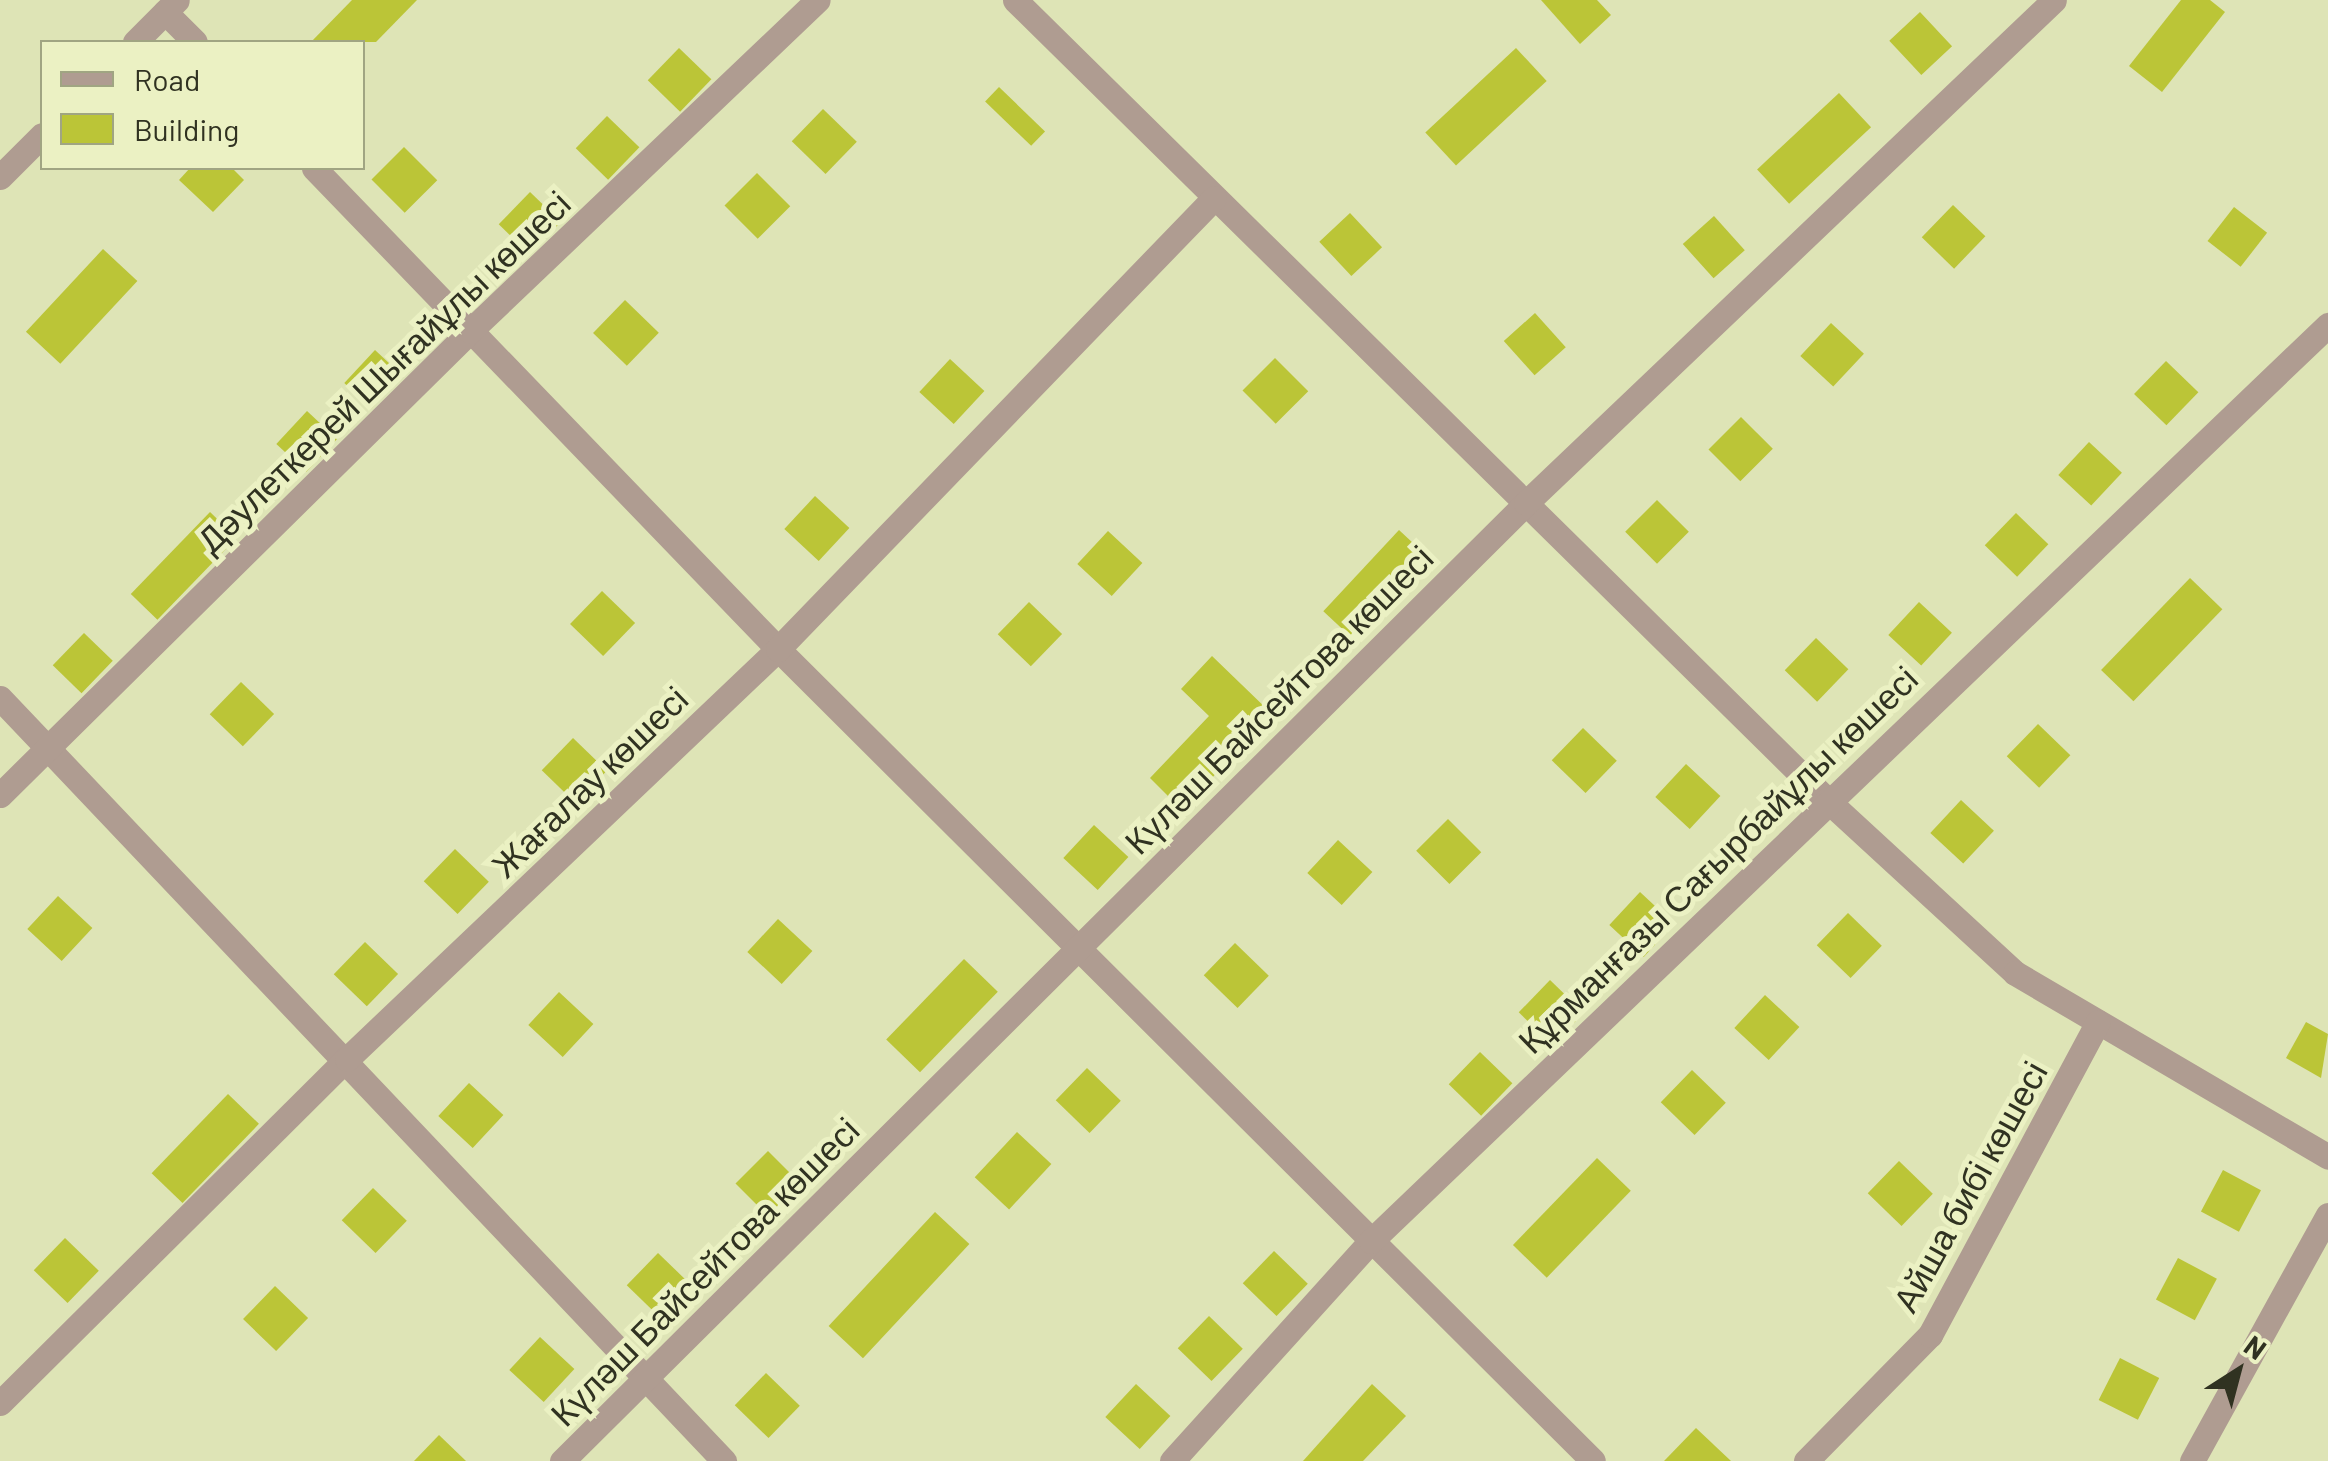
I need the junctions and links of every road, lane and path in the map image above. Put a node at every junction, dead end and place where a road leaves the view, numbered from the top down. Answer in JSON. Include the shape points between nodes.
{"nodes":[{"id":1,"x":817,"y":0,"type":"edge"},
{"id":2,"x":1015,"y":0,"type":"edge"},
{"id":3,"x":2054,"y":0,"type":"edge"},
{"id":4,"x":172,"y":6,"type":"edge"},
{"id":5,"x":137,"y":40,"type":"edge"},
{"id":6,"x":194,"y":40,"type":"edge"},
{"id":7,"x":40,"y":137,"type":"edge"},
{"id":8,"x":316,"y":170,"type":"edge"},
{"id":9,"x":0,"y":177,"type":"edge"},
{"id":10,"x":1214,"y":198,"type":"junction"},
{"id":11,"x":2328,"y":325,"type":"edge"},
{"id":12,"x":470,"y":331,"type":"junction"},
{"id":13,"x":1526,"y":503,"type":"junction"},
{"id":14,"x":778,"y":649,"type":"junction"},
{"id":15,"x":0,"y":698,"type":"edge"},
{"id":16,"x":49,"y":749,"type":"junction"},
{"id":17,"x":0,"y":795,"type":"edge"},
{"id":18,"x":1827,"y":800,"type":"junction"},
{"id":19,"x":1076,"y":949,"type":"junction"},
{"id":20,"x":2098,"y":1022,"type":"junction"},
{"id":21,"x":346,"y":1059,"type":"junction"},
{"id":22,"x":2328,"y":1157,"type":"edge"},
{"id":23,"x":2328,"y":1215,"type":"edge"},
{"id":24,"x":1371,"y":1242,"type":"junction"},
{"id":25,"x":644,"y":1382,"type":"junction"},
{"id":26,"x":0,"y":1403,"type":"edge"},
{"id":27,"x":562,"y":1461,"type":"edge"},
{"id":28,"x":724,"y":1461,"type":"edge"},
{"id":29,"x":1172,"y":1461,"type":"edge"},
{"id":30,"x":1593,"y":1461,"type":"edge"},
{"id":31,"x":1806,"y":1461,"type":"edge"},
{"id":32,"x":2192,"y":1461,"type":"edge"}],
"edges":[{"from":1,"to":12,"type":"street","name":"Дәулеткерей Шығайұлы көшесі"},
{"from":2,"to":10,"type":"street"},
{"from":3,"to":13,"type":"street","name":"Күләш Байсейтова көшесі"},
{"from":4,"to":5,"type":"street"},
{"from":4,"to":6,"type":"street"},
{"from":7,"to":9,"type":"street"},
{"from":8,"to":12,"type":"street"},
{"from":10,"to":13,"type":"street"},
{"from":10,"to":14,"type":"street","name":"Жағалау көшесі"},
{"from":11,"to":18,"type":"street","name":"Құрманғазы Сағырбайұлы көшесі"},
{"from":12,"to":14,"type":"street"},
{"from":12,"to":16,"type":"street","name":"Дәулеткерей Шығайұлы көшесі"},
{"from":13,"to":18,"type":"street"},
{"from":13,"to":19,"type":"street","name":"Күләш Байсейтова көшесі"},
{"from":14,"to":19,"type":"street"},
{"from":14,"to":21,"type":"street","name":"Жағалау көшесі"},
{"from":15,"to":16,"type":"street"},
{"from":16,"to":17,"type":"street","name":"Дәулеткерей Шығайұлы көшесі"},
{"from":16,"to":21,"type":"street"},
{"from":18,"to":20,"type":"street","via":[[2015,973]]},
{"from":18,"to":24,"type":"street","name":"Құрманғазы Сағырбайұлы көшесі"},
{"from":19,"to":24,"type":"street"},
{"from":19,"to":25,"type":"street","name":"Күләш Байсейтова көшесі"},
{"from":20,"to":22,"type":"street"},
{"from":20,"to":31,"type":"street","name":"Айша бибі көшесі","via":[[1930,1335]]},
{"from":21,"to":25,"type":"street"},
{"from":21,"to":26,"type":"street","name":"Жағалау көшесі"},
{"from":23,"to":32,"type":"street"},
{"from":24,"to":29,"type":"street","name":"Құрманғазы Сағырбайұлы көшесі"},
{"from":24,"to":30,"type":"street"},
{"from":25,"to":27,"type":"street","name":"Күләш Байсейтова көшесі"},
{"from":25,"to":28,"type":"street"}]}
